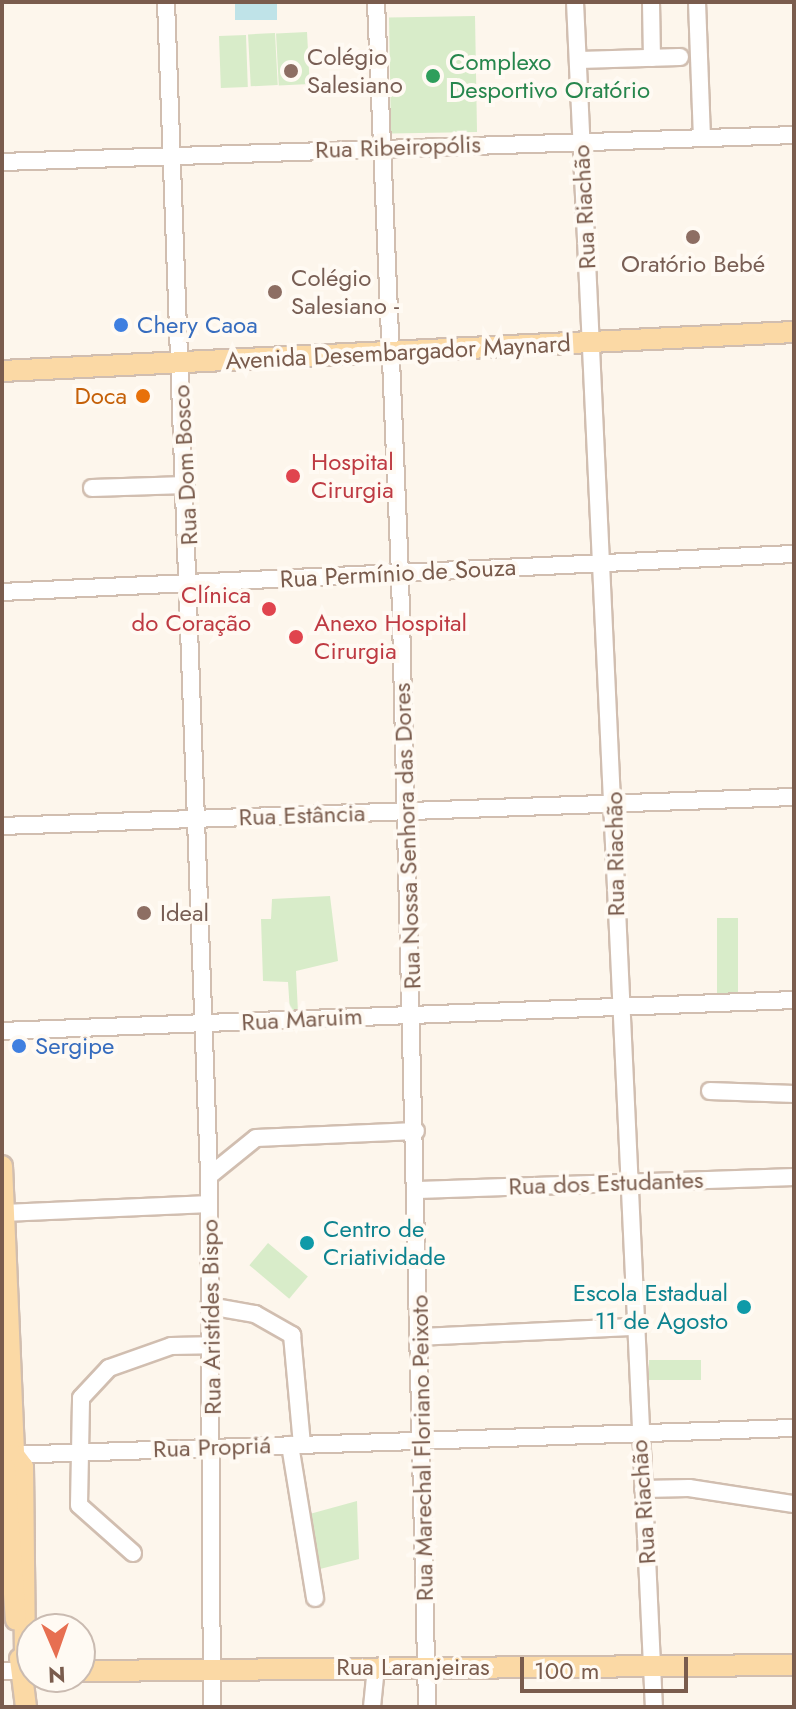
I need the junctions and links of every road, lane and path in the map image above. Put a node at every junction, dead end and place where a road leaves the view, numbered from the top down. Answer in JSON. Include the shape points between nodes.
{"nodes":[{"id":1,"x":166,"y":2,"type":"edge"},
{"id":2,"x":376,"y":2,"type":"edge"},
{"id":3,"x":575,"y":2,"type":"edge"},
{"id":4,"x":651,"y":2,"type":"edge"},
{"id":5,"x":697,"y":2,"type":"edge"},
{"id":6,"x":680,"y":57,"type":"dead end"},
{"id":7,"x":652,"y":58,"type":"junction"},
{"id":8,"x":579,"y":60,"type":"junction"},
{"id":9,"x":794,"y":135,"type":"edge"},
{"id":10,"x":702,"y":138,"type":"junction"},
{"id":11,"x":581,"y":139,"type":"junction"},
{"id":12,"x":379,"y":148,"type":"junction"},
{"id":13,"x":169,"y":158,"type":"junction"},
{"id":14,"x":2,"y":162,"type":"edge"},
{"id":15,"x":794,"y":332,"type":"edge"},
{"id":16,"x":794,"y":345,"type":"edge"},
{"id":17,"x":591,"y":347,"type":"junction"},
{"id":18,"x":391,"y":358,"type":"junction"},
{"id":19,"x":180,"y":369,"type":"junction"},
{"id":20,"x":2,"y":371,"type":"edge"},
{"id":21,"x":2,"y":382,"type":"edge"},
{"id":22,"x":186,"y":485,"type":"junction"},
{"id":23,"x":92,"y":488,"type":"dead end"},
{"id":24,"x":794,"y":554,"type":"edge"},
{"id":25,"x":599,"y":561,"type":"junction"},
{"id":26,"x":400,"y":575,"type":"junction"},
{"id":27,"x":190,"y":584,"type":"junction"},
{"id":28,"x":2,"y":592,"type":"edge"},
{"id":29,"x":794,"y":797,"type":"edge"},
{"id":30,"x":615,"y":802,"type":"junction"},
{"id":31,"x":406,"y":811,"type":"junction"},
{"id":32,"x":192,"y":819,"type":"junction"},
{"id":33,"x":2,"y":826,"type":"edge"},
{"id":34,"x":794,"y":1000,"type":"edge"},
{"id":35,"x":618,"y":1008,"type":"junction"},
{"id":36,"x":412,"y":1014,"type":"junction"},
{"id":37,"x":200,"y":1024,"type":"junction"},
{"id":38,"x":2,"y":1031,"type":"edge"},
{"id":39,"x":710,"y":1091,"type":"dead end"},
{"id":40,"x":794,"y":1094,"type":"edge"},
{"id":41,"x":416,"y":1131,"type":"junction"},
{"id":42,"x":2,"y":1166,"type":"edge"},
{"id":43,"x":209,"y":1176,"type":"junction"},
{"id":44,"x":794,"y":1177,"type":"edge"},
{"id":45,"x":629,"y":1182,"type":"junction"},
{"id":46,"x":419,"y":1190,"type":"junction"},
{"id":47,"x":208,"y":1204,"type":"junction"},
{"id":48,"x":3,"y":1213,"type":"edge"},
{"id":49,"x":209,"y":1306,"type":"junction"},
{"id":50,"x":634,"y":1327,"type":"junction"},
{"id":51,"x":419,"y":1337,"type":"junction"},
{"id":52,"x":210,"y":1345,"type":"junction"},
{"id":53,"x":794,"y":1428,"type":"edge"},
{"id":54,"x":638,"y":1433,"type":"junction"},
{"id":55,"x":422,"y":1439,"type":"junction"},
{"id":56,"x":296,"y":1444,"type":"junction"},
{"id":57,"x":214,"y":1447,"type":"junction"},
{"id":58,"x":76,"y":1452,"type":"junction"},
{"id":59,"x":8,"y":1455,"type":"edge"},
{"id":60,"x":643,"y":1489,"type":"junction"},
{"id":61,"x":794,"y":1504,"type":"edge"},
{"id":62,"x":133,"y":1553,"type":"dead end"},
{"id":63,"x":315,"y":1598,"type":"dead end"},
{"id":64,"x":21,"y":1613,"type":"edge"},
{"id":65,"x":794,"y":1665,"type":"edge"},
{"id":66,"x":652,"y":1666,"type":"junction"},
{"id":67,"x":376,"y":1667,"type":"junction"},
{"id":68,"x":427,"y":1667,"type":"junction"},
{"id":69,"x":214,"y":1670,"type":"junction"},
{"id":70,"x":96,"y":1671,"type":"edge"},
{"id":71,"x":212,"y":1707,"type":"edge"},
{"id":72,"x":372,"y":1707,"type":"edge"},
{"id":73,"x":427,"y":1707,"type":"edge"},
{"id":74,"x":654,"y":1707,"type":"edge"}],
"edges":[{"from":1,"to":13,"type":"street","name":"Rua Dom Bosco"},
{"from":2,"to":12,"type":"street","name":"Rua Nossa Senhora das Dores"},
{"from":3,"to":8,"type":"street","name":"Rua Riachão"},
{"from":4,"to":7,"type":"street"},
{"from":5,"to":10,"type":"street"},
{"from":6,"to":7,"type":"street"},
{"from":7,"to":8,"type":"street"},
{"from":8,"to":11,"type":"street","name":"Rua Riachão"},
{"from":9,"to":10,"type":"street","name":"Rua Ribeiropólis"},
{"from":10,"to":11,"type":"street","name":"Rua Ribeiropólis"},
{"from":11,"to":12,"type":"street","name":"Rua Ribeiropólis"},
{"from":11,"to":17,"type":"street","name":"Rua Riachão"},
{"from":12,"to":13,"type":"street","name":"Rua Ribeiropólis"},
{"from":12,"to":18,"type":"street","name":"Rua Nossa Senhora das Dores"},
{"from":13,"to":14,"type":"street","name":"Rua Ribeiropólis"},
{"from":13,"to":19,"type":"street","name":"Rua Dom Bosco"},
{"from":15,"to":17,"type":"main road","name":"Avenida Desembargador Maynard"},
{"from":16,"to":17,"type":"main road","name":"Avenida Desembargador Maynard"},
{"from":17,"to":18,"type":"main road","name":"Avenida Desembargador Maynard"},
{"from":17,"to":25,"type":"street","name":"Rua Riachão"},
{"from":18,"to":19,"type":"main road","name":"Avenida Desembargador Maynard"},
{"from":18,"to":26,"type":"street","name":"Rua Nossa Senhora das Dores"},
{"from":19,"to":20,"type":"main road","name":"Avenida Desembargador Maynard"},
{"from":19,"to":21,"type":"main road","name":"Avenida Desembargador Maynard"},
{"from":19,"to":22,"type":"street","name":"Rua Dom Bosco"},
{"from":22,"to":23,"type":"street"},
{"from":22,"to":27,"type":"street","name":"Rua Dom Bosco"},
{"from":24,"to":25,"type":"street","name":"Rua Permínio de Souza"},
{"from":25,"to":26,"type":"street","name":"Rua Permínio de Souza"},
{"from":25,"to":30,"type":"street","name":"Rua Riachão"},
{"from":26,"to":27,"type":"street","name":"Rua Permínio de Souza"},
{"from":26,"to":31,"type":"street","name":"Rua Nossa Senhora das Dores"},
{"from":27,"to":28,"type":"street","name":"Rua Permínio de Souza"},
{"from":27,"to":32,"type":"street","name":"Rua Dom Bosco"},
{"from":29,"to":30,"type":"street","name":"Rua Estância"},
{"from":30,"to":31,"type":"street","name":"Rua Estância"},
{"from":30,"to":35,"type":"street","name":"Rua Riachão"},
{"from":31,"to":32,"type":"street","name":"Rua Estância"},
{"from":31,"to":36,"type":"street","name":"Rua Nossa Senhora das Dores"},
{"from":32,"to":33,"type":"street","name":"Rua Estância"},
{"from":32,"to":37,"type":"street","name":"Rua Dom Bosco"},
{"from":34,"to":35,"type":"street","name":"Rua Maruim"},
{"from":35,"to":36,"type":"street","name":"Rua Maruim"},
{"from":35,"to":45,"type":"street","name":"Rua Riachão"},
{"from":36,"to":37,"type":"street","name":"Rua Maruim"},
{"from":36,"to":41,"type":"street","name":"Rua Nossa Senhora das Dores"},
{"from":37,"to":38,"type":"street","name":"Rua Maruim"},
{"from":37,"to":43,"type":"street","name":"Rua Aristídes Bispo"},
{"from":39,"to":40,"type":"street"},
{"from":41,"to":43,"type":"street","via":[[256,1138]]},
{"from":41,"to":46,"type":"street","name":"Rua Nossa Senhora das Dores"},
{"from":42,"to":48,"type":"main road"},
{"from":43,"to":47,"type":"street","name":"Rua Aristídes Bispo"},
{"from":44,"to":45,"type":"street","name":"Rua dos Estudantes"},
{"from":45,"to":46,"type":"street","name":"Rua dos Estudantes"},
{"from":45,"to":50,"type":"street","name":"Rua Riachão"},
{"from":46,"to":51,"type":"street","name":"Rua Marechal Floriano Peixoto"},
{"from":47,"to":48,"type":"street"},
{"from":47,"to":49,"type":"street","name":"Rua Aristídes Bispo"},
{"from":48,"to":59,"type":"main road"},
{"from":49,"to":52,"type":"street","name":"Rua Aristídes Bispo"},
{"from":49,"to":56,"type":"street","via":[[255,1314],[292,1335]]},
{"from":50,"to":51,"type":"street"},
{"from":50,"to":54,"type":"street","name":"Rua Riachão"},
{"from":51,"to":55,"type":"street","name":"Rua Marechal Floriano Peixoto"},
{"from":52,"to":57,"type":"street","name":"Rua Aristídes Bispo"},
{"from":52,"to":58,"type":"street","via":[[139,1356],[91,1383],[81,1398]]},
{"from":53,"to":54,"type":"street","name":"Rua Propriá"},
{"from":54,"to":55,"type":"street","name":"Rua Propriá"},
{"from":54,"to":60,"type":"street","name":"Rua Riachão"},
{"from":55,"to":56,"type":"street","name":"Rua Propriá"},
{"from":55,"to":68,"type":"street","name":"Rua Marechal Floriano Peixoto"},
{"from":56,"to":57,"type":"street","name":"Rua Propriá"},
{"from":56,"to":63,"type":"street"},
{"from":57,"to":58,"type":"street","name":"Rua Propriá"},
{"from":57,"to":69,"type":"street","name":"Rua Aristídes Bispo"},
{"from":58,"to":59,"type":"street","name":"Rua Propriá"},
{"from":58,"to":62,"type":"street","via":[[79,1505]]},
{"from":59,"to":64,"type":"main road","via":[[5,1468]]},
{"from":60,"to":61,"type":"street","via":[[689,1488]]},
{"from":60,"to":66,"type":"street","name":"Rua Riachão"},
{"from":65,"to":66,"type":"main road","name":"Rua Laranjeiras"},
{"from":66,"to":68,"type":"main road","name":"Rua Laranjeiras"},
{"from":66,"to":74,"type":"street","name":"Rua Riachão"},
{"from":67,"to":68,"type":"main road","name":"Rua Laranjeiras"},
{"from":67,"to":69,"type":"main road","name":"Rua Laranjeiras"},
{"from":67,"to":72,"type":"street"},
{"from":68,"to":73,"type":"street","name":"Rua Marechal Floriano Peixoto"},
{"from":69,"to":70,"type":"main road","name":"Rua Laranjeiras"},
{"from":69,"to":71,"type":"street","name":"Rua Aristídes Bispo"}]}
